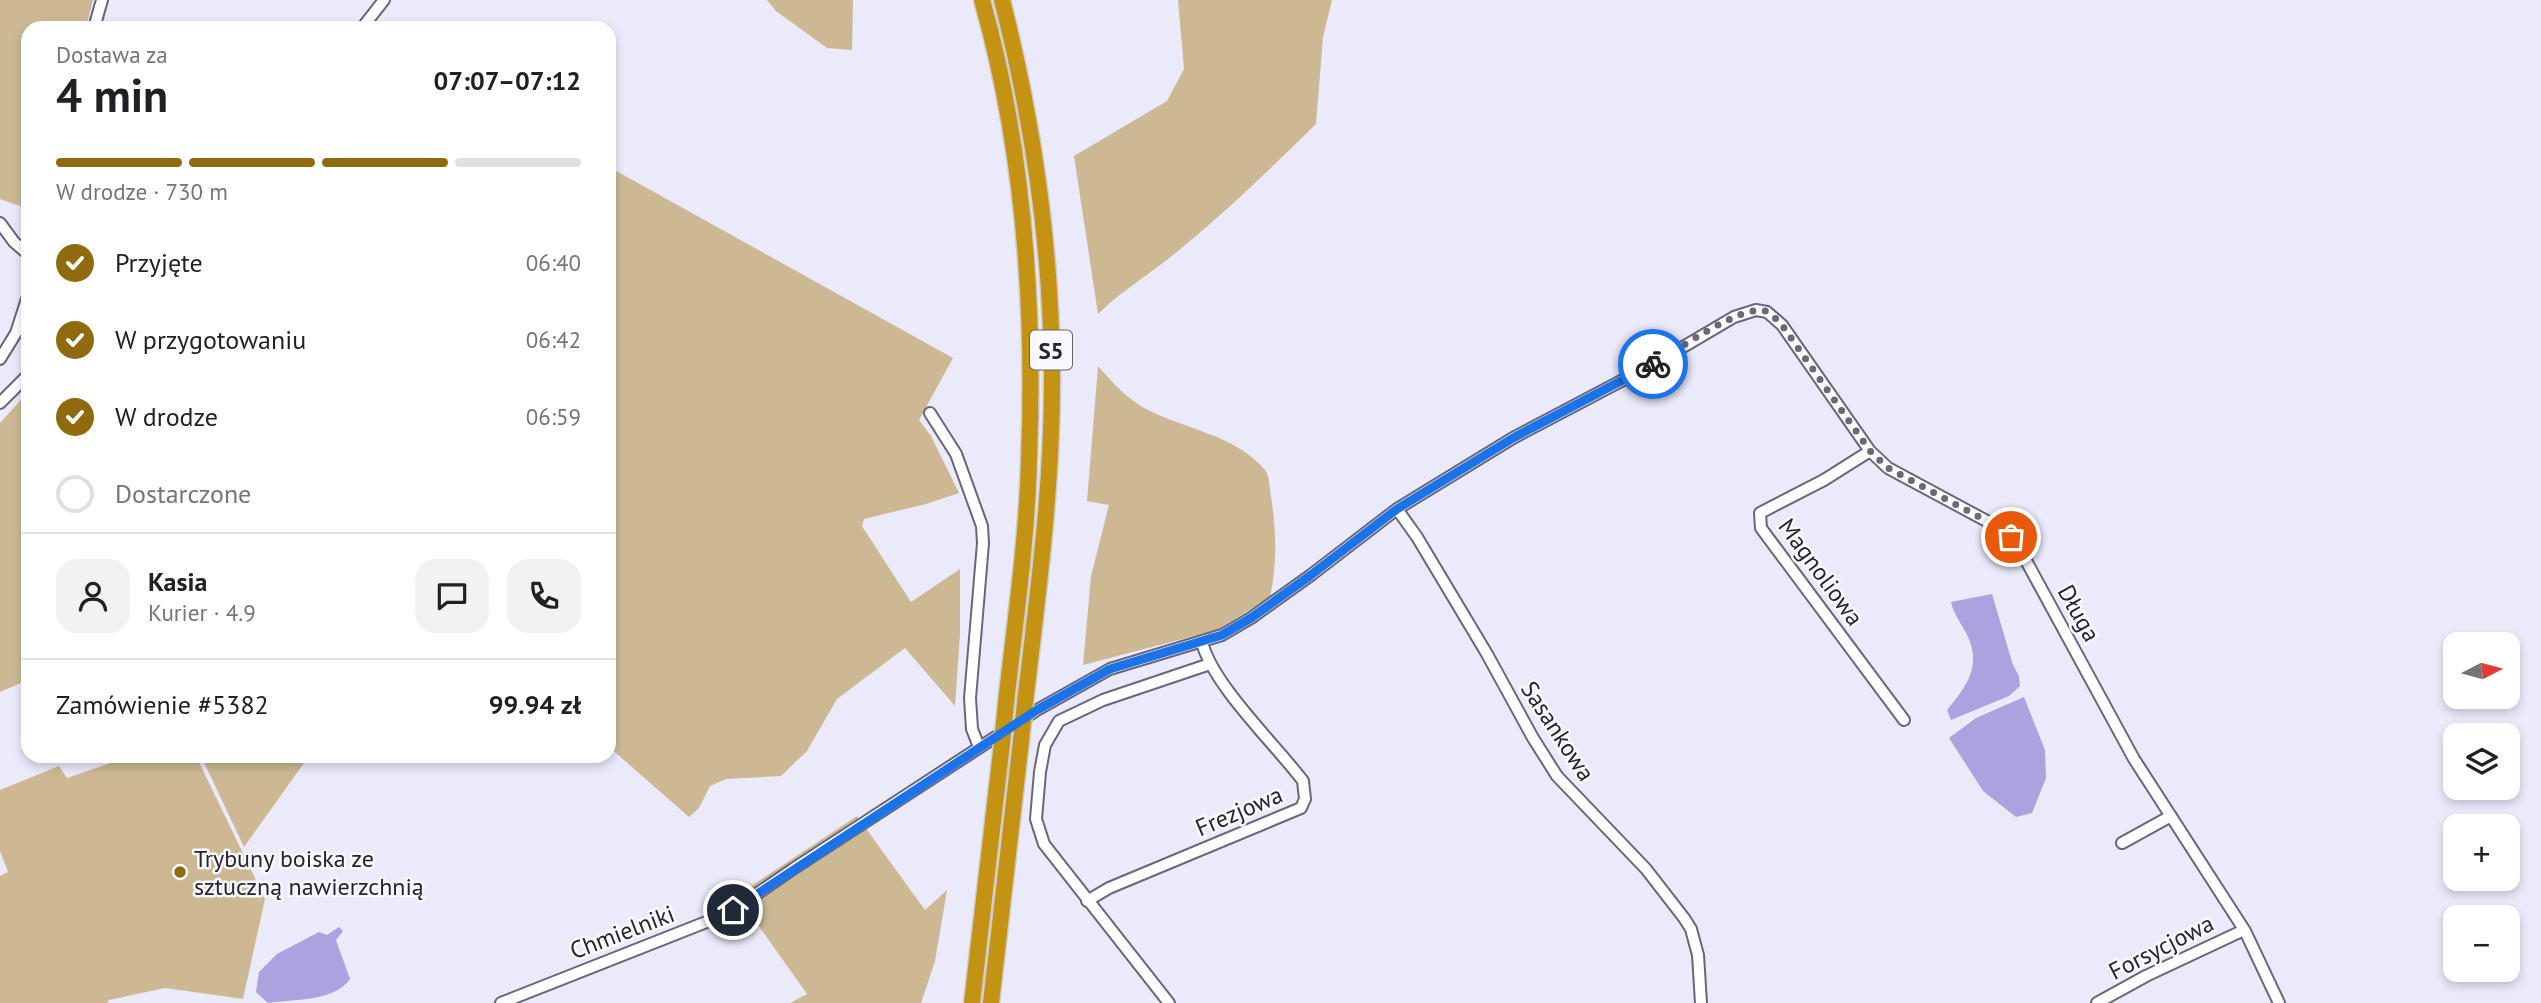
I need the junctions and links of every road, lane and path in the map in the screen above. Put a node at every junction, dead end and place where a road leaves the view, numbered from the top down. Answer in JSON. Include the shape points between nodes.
{"nodes":[{"id":1,"x":102,"y":0,"type":"edge"},
{"id":2,"x":384,"y":0,"type":"edge"},
{"id":3,"x":982,"y":0,"type":"edge"},
{"id":4,"x":1002,"y":0,"type":"edge"},
{"id":5,"x":96,"y":21,"type":"edge"},
{"id":6,"x":368,"y":21,"type":"edge"},
{"id":7,"x":0,"y":223,"type":"edge"},
{"id":8,"x":21,"y":248,"type":"edge"},
{"id":9,"x":21,"y":318,"type":"edge"},
{"id":10,"x":0,"y":359,"type":"edge"},
{"id":11,"x":21,"y":382,"type":"edge"},
{"id":12,"x":0,"y":402,"type":"edge"},
{"id":13,"x":930,"y":413,"type":"dead end"},
{"id":14,"x":1870,"y":451,"type":"junction"},
{"id":15,"x":1397,"y":509,"type":"junction"},
{"id":16,"x":1202,"y":642,"type":"junction"},
{"id":17,"x":1210,"y":664,"type":"junction"},
{"id":18,"x":1110,"y":669,"type":"joint"},
{"id":19,"x":1904,"y":720,"type":"dead end"},
{"id":20,"x":979,"y":747,"type":"junction"},
{"id":21,"x":2171,"y":816,"type":"junction"},
{"id":22,"x":2122,"y":843,"type":"dead end"},
{"id":23,"x":1087,"y":901,"type":"junction"},
{"id":24,"x":2244,"y":930,"type":"junction"},
{"id":25,"x":501,"y":1003,"type":"edge"},
{"id":26,"x":972,"y":1003,"type":"edge"},
{"id":27,"x":991,"y":1003,"type":"edge"},
{"id":28,"x":1169,"y":1003,"type":"edge"},
{"id":29,"x":1701,"y":1003,"type":"edge"},
{"id":30,"x":2096,"y":1003,"type":"edge"},
{"id":31,"x":2279,"y":1003,"type":"edge"}],
"edges":[{"from":1,"to":5,"type":"street"},
{"from":2,"to":6,"type":"street"},
{"from":3,"to":26,"type":"highway","number":"S5","bridge":true,"via":[[1015,160],[1029,274],[1032,353],[1022,564]]},
{"from":4,"to":27,"type":"highway","number":"S5","bridge":true,"via":[[1033,150],[1049,285],[1052,359],[1047,510]]},
{"from":7,"to":8,"type":"street"},
{"from":9,"to":10,"type":"street"},
{"from":11,"to":12,"type":"street"},
{"from":13,"to":20,"type":"street","via":[[956,454],[982,526],[970,698],[972,729]]},
{"from":14,"to":15,"type":"street","name":"Długa","via":[[1782,325],[1767,312],[1756,310],[1734,317],[1513,438]]},
{"from":14,"to":19,"type":"street","name":"Magnoliowa","via":[[1825,480],[1769,506],[1760,513],[1761,528]]},
{"from":14,"to":21,"type":"street","name":"Długa","via":[[1888,468],[2011,537],[2134,759]]},
{"from":15,"to":16,"type":"street","name":"Długa","via":[[1251,618]]},
{"from":15,"to":29,"type":"street","name":"Sasankowa","via":[[1558,776],[1646,870],[1691,929]]},
{"from":16,"to":17,"type":"street","name":"Frezjowa"},
{"from":16,"to":18,"type":"street","name":"Długa"},
{"from":17,"to":23,"type":"street","via":[[1103,700],[1059,721],[1045,745],[1035,819],[1044,844]]},
{"from":17,"to":23,"type":"street","name":"Frezjowa","via":[[1303,781],[1301,808]]},
{"from":18,"to":20,"type":"street","name":"Chmielniki"},
{"from":20,"to":25,"type":"street","name":"Chmielniki","via":[[738,906]]},
{"from":21,"to":22,"type":"street"},
{"from":21,"to":24,"type":"street","name":"Długa"},
{"from":23,"to":28,"type":"street"},
{"from":24,"to":30,"type":"street","name":"Forsycjowa"},
{"from":24,"to":31,"type":"street","name":"Długa"}]}
